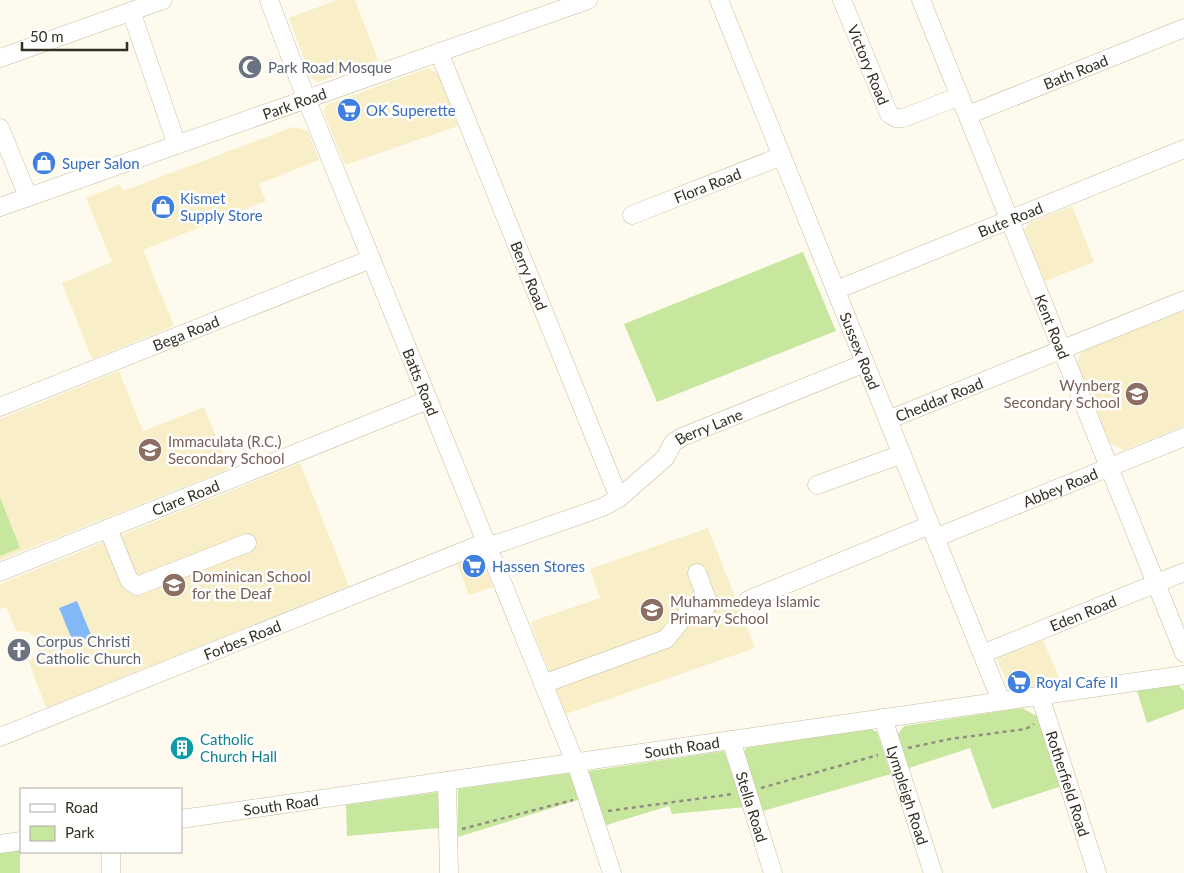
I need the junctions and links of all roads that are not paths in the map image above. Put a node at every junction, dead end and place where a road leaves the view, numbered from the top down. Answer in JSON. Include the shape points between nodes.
{"nodes":[{"id":1,"x":163,"y":0,"type":"edge"},
{"id":2,"x":269,"y":0,"type":"edge"},
{"id":3,"x":588,"y":0,"type":"edge"},
{"id":4,"x":719,"y":0,"type":"edge"},
{"id":5,"x":842,"y":0,"type":"edge"},
{"id":6,"x":925,"y":1,"type":"edge"},
{"id":7,"x":131,"y":11,"type":"junction"},
{"id":8,"x":1184,"y":28,"type":"edge"},
{"id":9,"x":439,"y":52,"type":"junction"},
{"id":10,"x":0,"y":58,"type":"edge"},
{"id":11,"x":960,"y":96,"type":"junction"},
{"id":12,"x":306,"y":98,"type":"junction"},
{"id":13,"x":968,"y":115,"type":"junction"},
{"id":14,"x":0,"y":128,"type":"edge"},
{"id":15,"x":177,"y":144,"type":"junction"},
{"id":16,"x":1184,"y":149,"type":"edge"},
{"id":17,"x":782,"y":156,"type":"junction"},
{"id":18,"x":28,"y":197,"type":"junction"},
{"id":19,"x":0,"y":207,"type":"edge"},
{"id":20,"x":632,"y":215,"type":"dead end"},
{"id":21,"x":1010,"y":220,"type":"junction"},
{"id":22,"x":371,"y":259,"type":"junction"},
{"id":23,"x":836,"y":290,"type":"junction"},
{"id":24,"x":1184,"y":300,"type":"edge"},
{"id":25,"x":1062,"y":350,"type":"junction"},
{"id":26,"x":865,"y":363,"type":"junction"},
{"id":27,"x":428,"y":400,"type":"junction"},
{"id":28,"x":0,"y":407,"type":"edge"},
{"id":29,"x":888,"y":420,"type":"junction"},
{"id":30,"x":1184,"y":437,"type":"edge"},
{"id":31,"x":902,"y":454,"type":"junction"},
{"id":32,"x":1109,"y":468,"type":"junction"},
{"id":33,"x":817,"y":485,"type":"dead end"},
{"id":34,"x":619,"y":498,"type":"junction"},
{"id":35,"x":108,"y":528,"type":"junction"},
{"id":36,"x":933,"y":532,"type":"junction"},
{"id":37,"x":247,"y":542,"type":"dead end"},
{"id":38,"x":487,"y":545,"type":"junction"},
{"id":39,"x":0,"y":572,"type":"edge"},
{"id":40,"x":1184,"y":572,"type":"edge"},
{"id":41,"x":697,"y":574,"type":"dead end"},
{"id":42,"x":1156,"y":584,"type":"junction"},
{"id":43,"x":748,"y":600,"type":"dead end"},
{"id":44,"x":1184,"y":653,"type":"edge"},
{"id":45,"x":982,"y":654,"type":"junction"},
{"id":46,"x":1184,"y":674,"type":"edge"},
{"id":47,"x":542,"y":684,"type":"junction"},
{"id":48,"x":1040,"y":696,"type":"junction"},
{"id":49,"x":1001,"y":701,"type":"junction"},
{"id":50,"x":883,"y":718,"type":"junction"},
{"id":51,"x":0,"y":737,"type":"edge"},
{"id":52,"x":731,"y":740,"type":"junction"},
{"id":53,"x":575,"y":762,"type":"junction"},
{"id":54,"x":447,"y":781,"type":"junction"},
{"id":55,"x":182,"y":818,"type":"edge"},
{"id":56,"x":20,"y":841,"type":"edge"},
{"id":57,"x":0,"y":844,"type":"edge"},
{"id":58,"x":111,"y":853,"type":"edge"},
{"id":59,"x":111,"y":873,"type":"edge"},
{"id":60,"x":449,"y":873,"type":"edge"},
{"id":61,"x":612,"y":873,"type":"edge"},
{"id":62,"x":773,"y":873,"type":"edge"},
{"id":63,"x":933,"y":873,"type":"edge"},
{"id":64,"x":1097,"y":873,"type":"edge"}],
"edges":[{"from":1,"to":7,"type":"street"},
{"from":2,"to":12,"type":"street","name":"Batts Road"},
{"from":3,"to":9,"type":"street","name":"Park Road"},
{"from":4,"to":17,"type":"street","name":"Sussex Road"},
{"from":5,"to":11,"type":"street","name":"Victory Road","via":[[889,114],[904,118]]},
{"from":6,"to":11,"type":"street","name":"Kent Road"},
{"from":7,"to":10,"type":"street"},
{"from":7,"to":15,"type":"street"},
{"from":8,"to":13,"type":"street","name":"Bath Road"},
{"from":9,"to":12,"type":"street","name":"Park Road"},
{"from":9,"to":34,"type":"street","name":"Berry Road"},
{"from":11,"to":13,"type":"street","name":"Kent Road"},
{"from":12,"to":15,"type":"street","name":"Park Road"},
{"from":12,"to":22,"type":"street","name":"Batts Road"},
{"from":13,"to":21,"type":"street","name":"Kent Road"},
{"from":14,"to":18,"type":"street"},
{"from":15,"to":18,"type":"street","name":"Park Road"},
{"from":16,"to":21,"type":"street","name":"Bute Road"},
{"from":17,"to":20,"type":"street","name":"Flora Road"},
{"from":17,"to":23,"type":"street","name":"Sussex Road"},
{"from":18,"to":19,"type":"street","name":"Park Road"},
{"from":21,"to":23,"type":"street","name":"Bute Road"},
{"from":21,"to":25,"type":"street","name":"Kent Road"},
{"from":22,"to":27,"type":"street","name":"Batts Road"},
{"from":22,"to":28,"type":"street","name":"Bega Road"},
{"from":23,"to":26,"type":"street","name":"Sussex Road"},
{"from":24,"to":25,"type":"street","name":"Cheddar Road"},
{"from":25,"to":29,"type":"street","name":"Cheddar Road"},
{"from":25,"to":32,"type":"street","name":"Kent Road"},
{"from":26,"to":29,"type":"street","name":"Sussex Road"},
{"from":26,"to":34,"type":"street","name":"Berry Lane","via":[[682,437],[673,444],[666,458]]},
{"from":27,"to":35,"type":"street","name":"Clare Road"},
{"from":27,"to":38,"type":"street","name":"Batts Road"},
{"from":29,"to":31,"type":"street","name":"Sussex Road"},
{"from":30,"to":32,"type":"street","name":"Abbey Road"},
{"from":31,"to":33,"type":"street"},
{"from":31,"to":36,"type":"street","name":"Sussex Road"},
{"from":32,"to":36,"type":"street","name":"Abbey Road"},
{"from":32,"to":42,"type":"street","name":"Kent Road"},
{"from":34,"to":38,"type":"street","name":"Berry Lane","via":[[583,516]]},
{"from":35,"to":37,"type":"street","via":[[130,583],[137,586]]},
{"from":35,"to":39,"type":"street","name":"Clare Road"},
{"from":36,"to":43,"type":"street","name":"Abbey Road"},
{"from":36,"to":45,"type":"street","name":"Sussex Road"},
{"from":38,"to":47,"type":"street","name":"Batts Road"},
{"from":38,"to":51,"type":"street","name":"Forbes Road","via":[[476,546]]},
{"from":40,"to":42,"type":"street","name":"Eden Road"},
{"from":41,"to":47,"type":"street","via":[[707,606],[684,617],[666,639]]},
{"from":42,"to":44,"type":"street","name":"Kent Road"},
{"from":42,"to":45,"type":"street","name":"Eden Road"},
{"from":45,"to":49,"type":"street","name":"Sussex Road"},
{"from":46,"to":48,"type":"street","name":"South Road"},
{"from":47,"to":53,"type":"street","name":"Batts Road"},
{"from":48,"to":49,"type":"street","name":"South Road"},
{"from":48,"to":64,"type":"street","name":"Rotherfield Road"},
{"from":49,"to":50,"type":"street","name":"South Road"},
{"from":50,"to":52,"type":"street","name":"South Road"},
{"from":50,"to":63,"type":"street","name":"Lympleigh Road"},
{"from":52,"to":53,"type":"street","name":"South Road"},
{"from":52,"to":62,"type":"street","name":"Stella Road"},
{"from":53,"to":54,"type":"street","name":"South Road"},
{"from":53,"to":61,"type":"street","name":"Batts Road"},
{"from":54,"to":55,"type":"street","name":"South Road"},
{"from":54,"to":60,"type":"street"},
{"from":56,"to":57,"type":"street"},
{"from":58,"to":59,"type":"street"}]}
